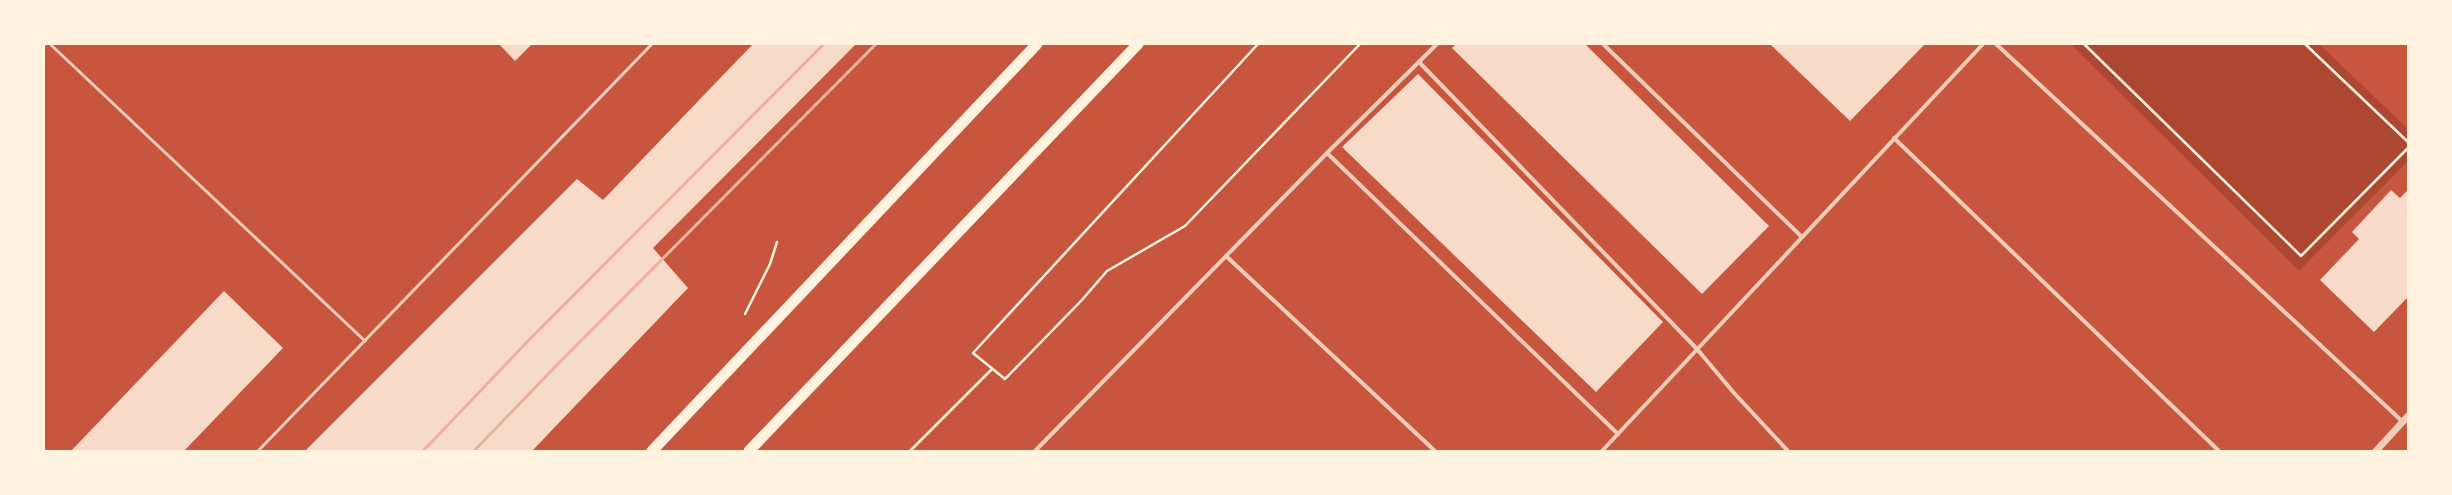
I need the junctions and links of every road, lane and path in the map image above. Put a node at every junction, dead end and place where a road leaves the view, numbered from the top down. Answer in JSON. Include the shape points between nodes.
{"nodes":[{"id":1,"x":50,"y":44,"type":"edge"},
{"id":2,"x":652,"y":44,"type":"edge"},
{"id":3,"x":1037,"y":44,"type":"edge"},
{"id":4,"x":1138,"y":44,"type":"edge"},
{"id":5,"x":1258,"y":44,"type":"edge"},
{"id":6,"x":1360,"y":44,"type":"edge"},
{"id":7,"x":1437,"y":44,"type":"edge"},
{"id":8,"x":1603,"y":44,"type":"edge"},
{"id":9,"x":1983,"y":44,"type":"edge"},
{"id":10,"x":1996,"y":44,"type":"edge"},
{"id":11,"x":2084,"y":44,"type":"edge"},
{"id":12,"x":2305,"y":44,"type":"edge"},
{"id":13,"x":1419,"y":62,"type":"junction"},
{"id":14,"x":1894,"y":138,"type":"junction"},
{"id":15,"x":2408,"y":142,"type":"edge"},
{"id":16,"x":2408,"y":148,"type":"edge"},
{"id":17,"x":1327,"y":153,"type":"junction"},
{"id":18,"x":1802,"y":237,"type":"junction"},
{"id":19,"x":777,"y":242,"type":"dead end"},
{"id":20,"x":1226,"y":256,"type":"junction"},
{"id":21,"x":744,"y":316,"type":"dead end"},
{"id":22,"x":365,"y":341,"type":"junction"},
{"id":23,"x":1697,"y":349,"type":"junction"},
{"id":24,"x":992,"y":368,"type":"junction"},
{"id":25,"x":2406,"y":419,"type":"edge"},
{"id":26,"x":1618,"y":434,"type":"junction"},
{"id":27,"x":258,"y":451,"type":"edge"},
{"id":28,"x":652,"y":451,"type":"edge"},
{"id":29,"x":749,"y":451,"type":"edge"},
{"id":30,"x":910,"y":451,"type":"edge"},
{"id":31,"x":1035,"y":451,"type":"edge"},
{"id":32,"x":1435,"y":451,"type":"edge"},
{"id":33,"x":1602,"y":451,"type":"edge"},
{"id":34,"x":1788,"y":451,"type":"edge"},
{"id":35,"x":2219,"y":451,"type":"edge"},
{"id":36,"x":2376,"y":451,"type":"edge"}],
"edges":[{"from":1,"to":22,"type":"lane"},
{"from":2,"to":22,"type":"lane"},
{"from":3,"to":28,"type":"highway"},
{"from":4,"to":29,"type":"highway"},
{"from":5,"to":24,"type":"path","via":[[972,353]]},
{"from":6,"to":24,"type":"path","via":[[1185,226],[1107,271],[1005,379]]},
{"from":7,"to":13,"type":"street"},
{"from":8,"to":18,"type":"street"},
{"from":9,"to":14,"type":"street"},
{"from":10,"to":25,"type":"street"},
{"from":11,"to":16,"type":"path","via":[[2301,256]]},
{"from":12,"to":15,"type":"path"},
{"from":13,"to":17,"type":"street"},
{"from":13,"to":23,"type":"street"},
{"from":14,"to":18,"type":"street"},
{"from":14,"to":35,"type":"street"},
{"from":17,"to":20,"type":"street"},
{"from":17,"to":26,"type":"street"},
{"from":18,"to":23,"type":"street"},
{"from":19,"to":21,"type":"path","via":[[770,264]]},
{"from":20,"to":31,"type":"street"},
{"from":20,"to":32,"type":"street"},
{"from":22,"to":27,"type":"lane"},
{"from":23,"to":26,"type":"street"},
{"from":23,"to":34,"type":"street","via":[[1734,394]]},
{"from":24,"to":30,"type":"path"},
{"from":25,"to":36,"type":"street"},
{"from":26,"to":33,"type":"street"}]}
